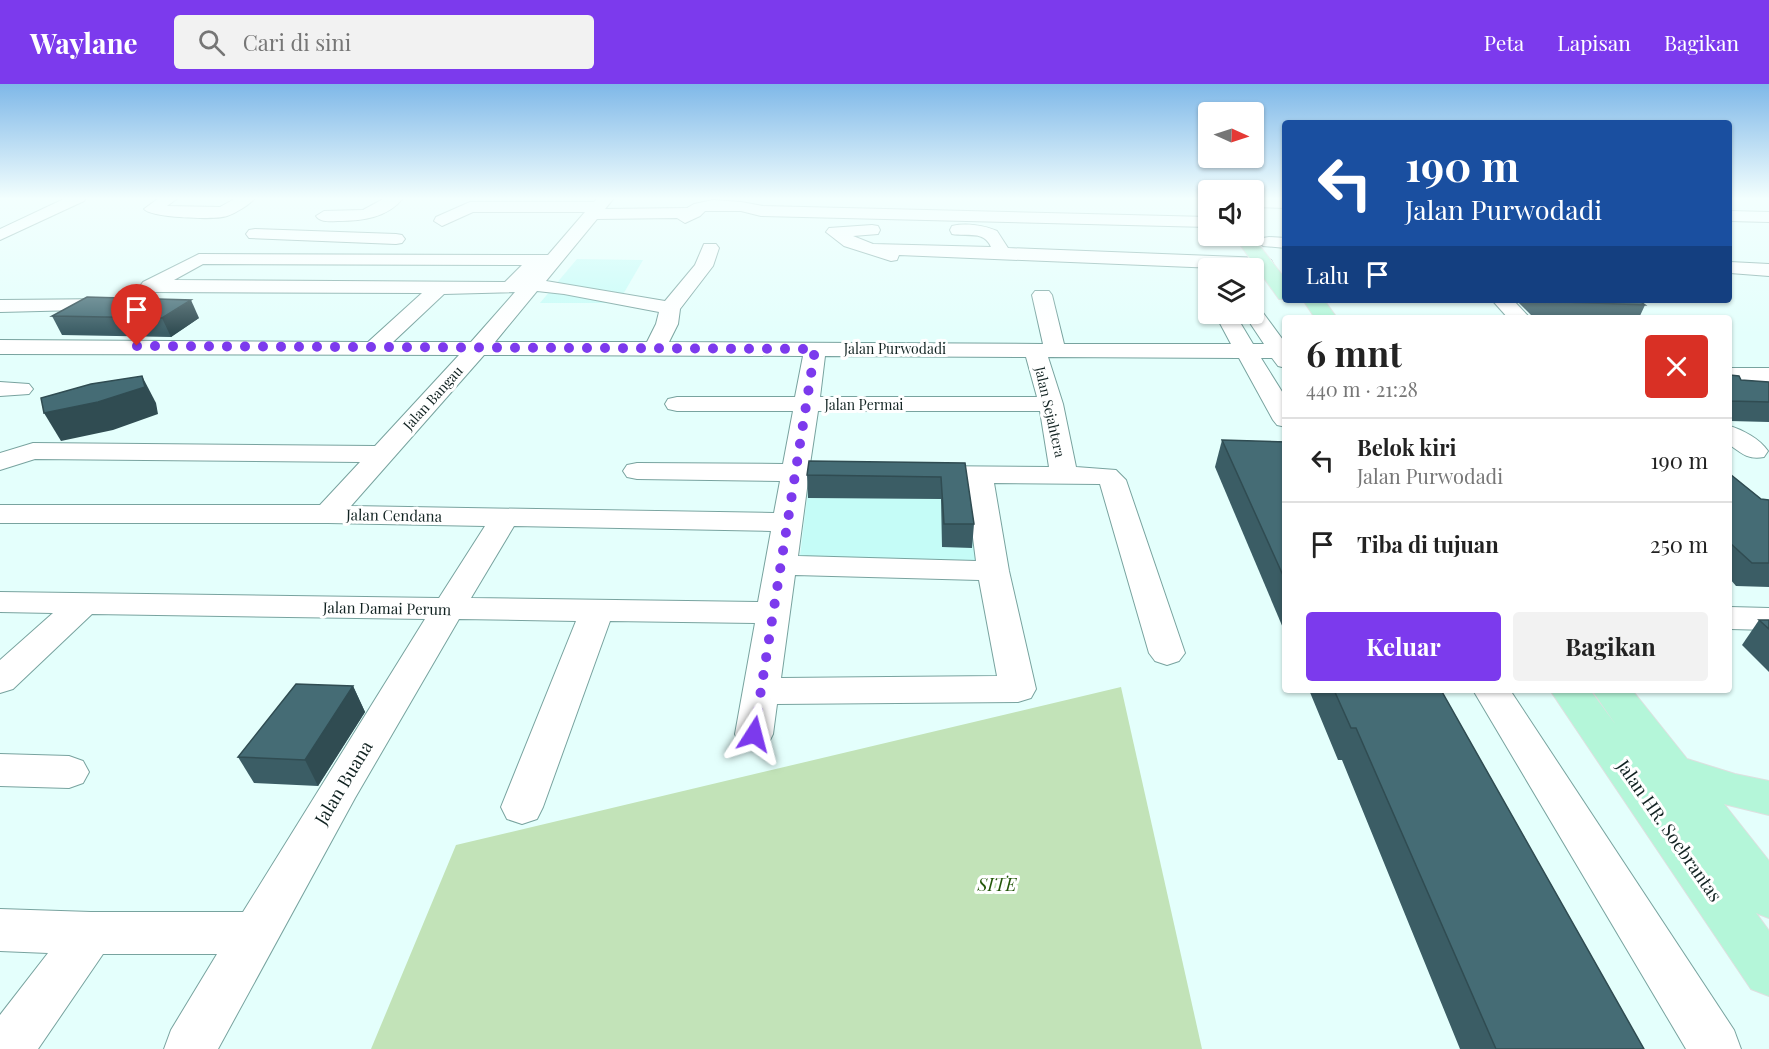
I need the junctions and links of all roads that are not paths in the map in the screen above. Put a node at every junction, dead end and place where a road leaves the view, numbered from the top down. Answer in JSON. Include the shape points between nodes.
{"nodes":[{"id":1,"x":505,"y":243,"type":"dead end"},
{"id":2,"x":563,"y":243,"type":"edge"},
{"id":3,"x":853,"y":243,"type":"edge"},
{"id":4,"x":999,"y":243,"type":"edge"},
{"id":5,"x":1277,"y":243,"type":"edge"},
{"id":6,"x":1251,"y":246,"type":"edge"},
{"id":7,"x":710,"y":248,"type":"dead end"},
{"id":8,"x":1001,"y":253,"type":"junction"},
{"id":9,"x":551,"y":255,"type":"junction"},
{"id":10,"x":391,"y":260,"type":"junction"},
{"id":11,"x":1732,"y":268,"type":"edge"},
{"id":12,"x":1198,"y":269,"type":"edge"},
{"id":13,"x":1269,"y":269,"type":"edge"},
{"id":14,"x":1769,"y":270,"type":"edge"},
{"id":15,"x":531,"y":285,"type":"junction"},
{"id":16,"x":359,"y":287,"type":"junction"},
{"id":17,"x":439,"y":288,"type":"junction"},
{"id":18,"x":1282,"y":289,"type":"edge"},
{"id":19,"x":1042,"y":295,"type":"dead end"},
{"id":20,"x":1505,"y":303,"type":"edge"},
{"id":21,"x":181,"y":304,"type":"edge"},
{"id":22,"x":0,"y":306,"type":"edge"},
{"id":23,"x":44,"y":306,"type":"junction"},
{"id":24,"x":670,"y":308,"type":"junction"},
{"id":25,"x":1517,"y":315,"type":"edge"},
{"id":26,"x":1231,"y":324,"type":"edge"},
{"id":27,"x":1261,"y":324,"type":"edge"},
{"id":28,"x":0,"y":332,"type":"edge"},
{"id":29,"x":0,"y":347,"type":"edge"},
{"id":30,"x":375,"y":347,"type":"junction"},
{"id":31,"x":478,"y":348,"type":"junction"},
{"id":32,"x":655,"y":348,"type":"junction"},
{"id":33,"x":815,"y":349,"type":"junction"},
{"id":34,"x":1045,"y":350,"type":"junction"},
{"id":35,"x":1246,"y":351,"type":"junction"},
{"id":36,"x":1282,"y":354,"type":"edge"},
{"id":37,"x":1282,"y":355,"type":"edge"},
{"id":38,"x":1732,"y":375,"type":"edge"},
{"id":39,"x":1769,"y":375,"type":"edge"},
{"id":40,"x":1732,"y":391,"type":"edge"},
{"id":41,"x":1769,"y":393,"type":"edge"},
{"id":42,"x":677,"y":404,"type":"dead end"},
{"id":43,"x":1051,"y":404,"type":"junction"},
{"id":44,"x":806,"y":405,"type":"junction"},
{"id":45,"x":1282,"y":413,"type":"edge"},
{"id":46,"x":1732,"y":435,"type":"edge"},
{"id":47,"x":1755,"y":451,"type":"dead end"},
{"id":48,"x":383,"y":454,"type":"junction"},
{"id":49,"x":0,"y":462,"type":"edge"},
{"id":50,"x":637,"y":471,"type":"dead end"},
{"id":51,"x":796,"y":473,"type":"junction"},
{"id":52,"x":1064,"y":474,"type":"junction"},
{"id":53,"x":979,"y":475,"type":"junction"},
{"id":54,"x":0,"y":514,"type":"edge"},
{"id":55,"x":328,"y":514,"type":"junction"},
{"id":56,"x":502,"y":519,"type":"junction"},
{"id":57,"x":788,"y":522,"type":"junction"},
{"id":58,"x":781,"y":565,"type":"junction"},
{"id":59,"x":993,"y":571,"type":"junction"},
{"id":60,"x":0,"y":602,"type":"edge"},
{"id":61,"x":82,"y":605,"type":"junction"},
{"id":62,"x":447,"y":610,"type":"junction"},
{"id":63,"x":597,"y":611,"type":"junction"},
{"id":64,"x":774,"y":613,"type":"junction"},
{"id":65,"x":1732,"y":618,"type":"edge"},
{"id":66,"x":1769,"y":619,"type":"edge"},
{"id":67,"x":1167,"y":653,"type":"dead end"},
{"id":68,"x":0,"y":680,"type":"edge"},
{"id":69,"x":761,"y":691,"type":"junction"},
{"id":70,"x":1493,"y":693,"type":"edge"},
{"id":71,"x":1571,"y":693,"type":"edge"},
{"id":72,"x":1613,"y":693,"type":"edge"},
{"id":73,"x":754,"y":734,"type":"dead end"},
{"id":74,"x":0,"y":770,"type":"edge"},
{"id":75,"x":1672,"y":770,"type":"junction"},
{"id":76,"x":69,"y":772,"type":"dead end"},
{"id":77,"x":1769,"y":798,"type":"edge"},
{"id":78,"x":522,"y":807,"type":"dead end"},
{"id":79,"x":1769,"y":897,"type":"edge"},
{"id":80,"x":0,"y":930,"type":"edge"},
{"id":81,"x":91,"y":933,"type":"junction"},
{"id":82,"x":255,"y":933,"type":"junction"},
{"id":83,"x":1769,"y":972,"type":"edge"},
{"id":84,"x":7,"y":1049,"type":"edge"},
{"id":85,"x":190,"y":1049,"type":"edge"},
{"id":86,"x":1715,"y":1049,"type":"edge"}],
"edges":[{"from":1,"to":9,"type":"street"},
{"from":2,"to":9,"type":"street","name":"Jalan Bangau"},
{"from":3,"to":8,"type":"street","via":[[882,253]]},
{"from":4,"to":8,"type":"street"},
{"from":5,"to":13,"type":"main road"},
{"from":6,"to":13,"type":"main road"},
{"from":7,"to":24,"type":"street","via":[[704,266]]},
{"from":8,"to":12,"type":"street"},
{"from":9,"to":10,"type":"street"},
{"from":9,"to":15,"type":"street","name":"Jalan Bangau"},
{"from":9,"to":17,"type":"street","via":[[511,287]]},
{"from":10,"to":16,"type":"street"},
{"from":10,"to":16,"type":"street","via":[[199,259],[150,286]]},
{"from":11,"to":14,"type":"street"},
{"from":13,"to":18,"type":"main road"},
{"from":15,"to":24,"type":"street"},
{"from":15,"to":31,"type":"street","name":"Jalan Bangau"},
{"from":16,"to":17,"type":"street"},
{"from":17,"to":30,"type":"street"},
{"from":19,"to":34,"type":"street","name":"Jalan Sejahtera"},
{"from":20,"to":25,"type":"street"},
{"from":21,"to":23,"type":"street"},
{"from":22,"to":23,"type":"street"},
{"from":23,"to":28,"type":"street"},
{"from":24,"to":32,"type":"street"},
{"from":26,"to":35,"type":"street"},
{"from":27,"to":36,"type":"street"},
{"from":29,"to":30,"type":"street","name":"Jalan Purwodadi"},
{"from":30,"to":31,"type":"street","name":"Jalan Purwodadi"},
{"from":31,"to":32,"type":"street","name":"Jalan Purwodadi"},
{"from":31,"to":48,"type":"street","name":"Jalan Bangau"},
{"from":32,"to":33,"type":"street","name":"Jalan Purwodadi"},
{"from":33,"to":34,"type":"street","name":"Jalan Purwodadi"},
{"from":33,"to":44,"type":"street"},
{"from":34,"to":35,"type":"street","name":"Jalan Purwodadi"},
{"from":34,"to":43,"type":"street","name":"Jalan Sejahtera"},
{"from":35,"to":37,"type":"street","name":"Jalan Purwodadi"},
{"from":35,"to":45,"type":"street"},
{"from":38,"to":39,"type":"street"},
{"from":40,"to":41,"type":"street"},
{"from":42,"to":44,"type":"street","name":"Jalan Permai"},
{"from":43,"to":44,"type":"street","name":"Jalan Permai"},
{"from":43,"to":52,"type":"street","name":"Jalan Sejahtera"},
{"from":44,"to":51,"type":"street"},
{"from":46,"to":47,"type":"street"},
{"from":48,"to":49,"type":"street","via":[[33,451]]},
{"from":48,"to":55,"type":"street","name":"Jalan Bangau"},
{"from":50,"to":51,"type":"street"},
{"from":51,"to":53,"type":"street"},
{"from":51,"to":57,"type":"street"},
{"from":52,"to":53,"type":"street"},
{"from":52,"to":67,"type":"street","via":[[1106,476],[1112,480]]},
{"from":53,"to":59,"type":"street"},
{"from":54,"to":55,"type":"street","name":"Jalan Cendana"},
{"from":55,"to":56,"type":"street","name":"Jalan Cendana"},
{"from":56,"to":57,"type":"street","name":"Jalan Cendana"},
{"from":56,"to":62,"type":"street","name":"Jalan Buana"},
{"from":57,"to":58,"type":"street"},
{"from":58,"to":59,"type":"street"},
{"from":58,"to":64,"type":"street"},
{"from":59,"to":69,"type":"street","via":[[1018,689]]},
{"from":60,"to":61,"type":"street","name":"Jalan Damai Perum"},
{"from":61,"to":62,"type":"street","name":"Jalan Damai Perum"},
{"from":61,"to":68,"type":"street"},
{"from":62,"to":63,"type":"street","name":"Jalan Damai Perum"},
{"from":62,"to":82,"type":"street","name":"Jalan Buana"},
{"from":63,"to":64,"type":"street","name":"Jalan Damai Perum"},
{"from":63,"to":78,"type":"street"},
{"from":64,"to":69,"type":"street"},
{"from":65,"to":66,"type":"street"},
{"from":69,"to":73,"type":"street"},
{"from":70,"to":86,"type":"street"},
{"from":71,"to":83,"type":"main road","name":"Jalan HR. Soebrantas"},
{"from":72,"to":75,"type":"main road"},
{"from":74,"to":76,"type":"street"},
{"from":75,"to":77,"type":"main road"},
{"from":75,"to":79,"type":"main road"},
{"from":80,"to":81,"type":"street"},
{"from":81,"to":82,"type":"street"},
{"from":81,"to":84,"type":"street"},
{"from":82,"to":85,"type":"street","name":"Jalan Buana"}]}
